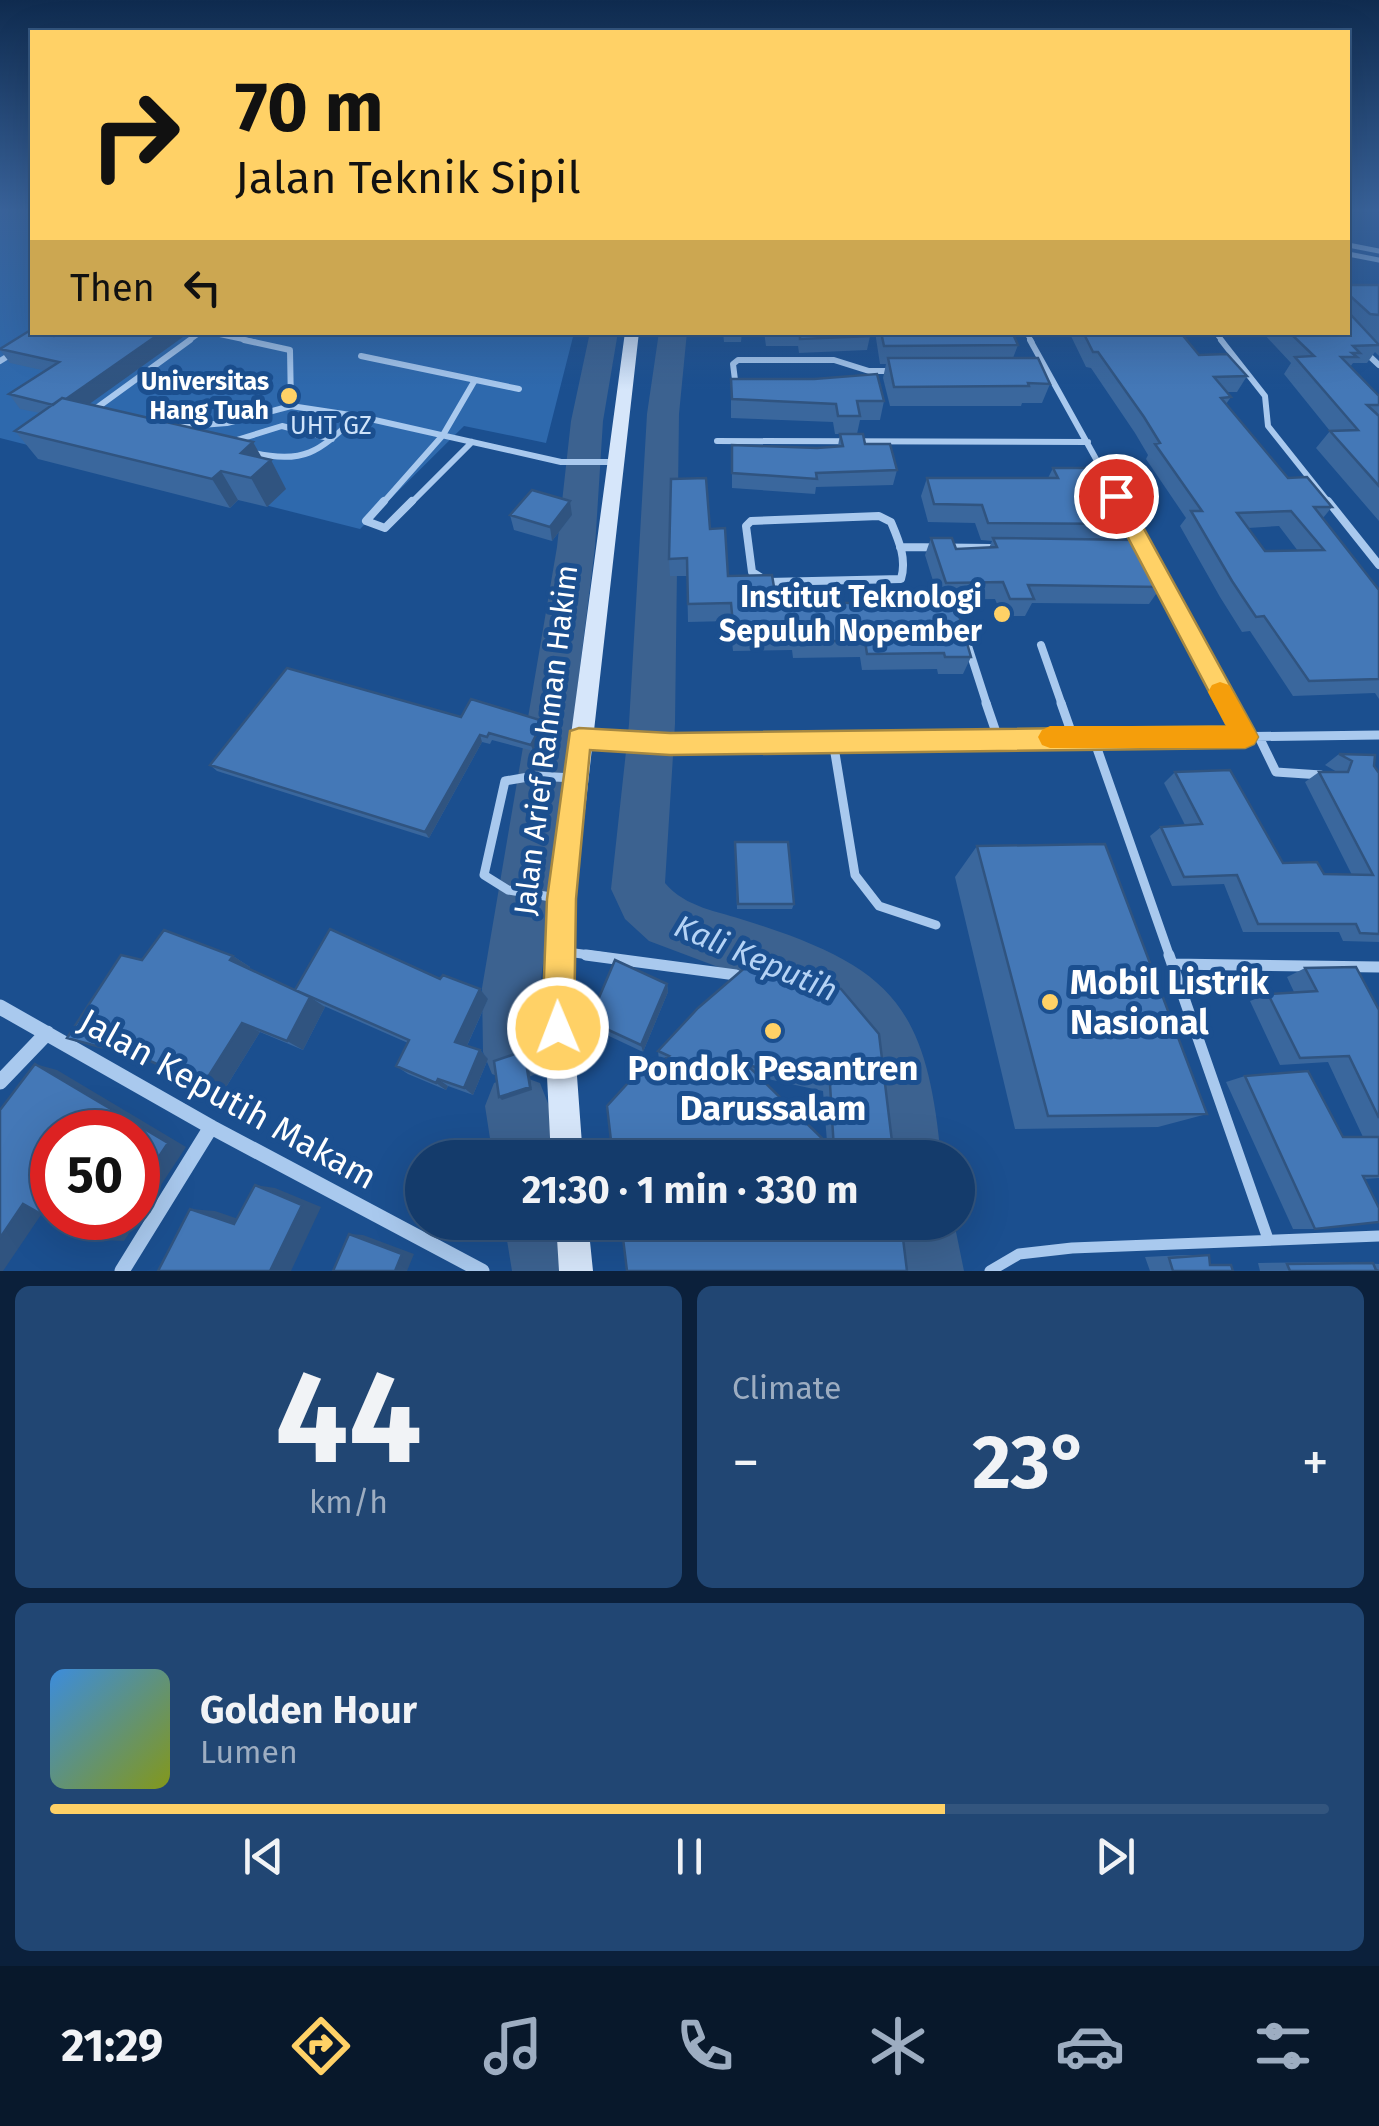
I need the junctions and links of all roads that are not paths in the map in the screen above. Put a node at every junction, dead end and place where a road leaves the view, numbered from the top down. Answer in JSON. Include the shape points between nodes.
{"nodes":[{"id":1,"x":201,"y":335,"type":"edge"},
{"id":2,"x":219,"y":335,"type":"edge"},
{"id":3,"x":632,"y":335,"type":"edge"},
{"id":4,"x":1028,"y":335,"type":"edge"},
{"id":5,"x":1217,"y":335,"type":"edge"},
{"id":6,"x":1357,"y":344,"type":"edge"},
{"id":7,"x":16,"y":352,"type":"edge"},
{"id":8,"x":361,"y":356,"type":"dead end"},
{"id":9,"x":0,"y":361,"type":"edge"},
{"id":10,"x":1379,"y":365,"type":"edge"},
{"id":11,"x":1028,"y":370,"type":"edge"},
{"id":12,"x":1048,"y":370,"type":"junction"},
{"id":13,"x":869,"y":371,"type":"junction"},
{"id":14,"x":908,"y":371,"type":"edge"},
{"id":15,"x":856,"y":379,"type":"edge"},
{"id":16,"x":475,"y":380,"type":"junction"},
{"id":17,"x":759,"y":384,"type":"edge"},
{"id":18,"x":520,"y":389,"type":"dead end"},
{"id":19,"x":291,"y":406,"type":"junction"},
{"id":20,"x":358,"y":416,"type":"junction"},
{"id":21,"x":89,"y":420,"type":"edge"},
{"id":22,"x":168,"y":428,"type":"edge"},
{"id":23,"x":443,"y":435,"type":"junction"},
{"id":24,"x":332,"y":438,"type":"junction"},
{"id":25,"x":716,"y":441,"type":"dead end"},
{"id":26,"x":472,"y":442,"type":"junction"},
{"id":27,"x":1088,"y":442,"type":"junction"},
{"id":28,"x":615,"y":462,"type":"junction"},
{"id":29,"x":1112,"y":488,"type":"edge"},
{"id":30,"x":1120,"y":504,"type":"edge"},
{"id":31,"x":900,"y":547,"type":"junction"},
{"id":32,"x":994,"y":548,"type":"edge"},
{"id":33,"x":1125,"y":550,"type":"edge"},
{"id":34,"x":1144,"y":550,"type":"junction"},
{"id":35,"x":1379,"y":565,"type":"edge"},
{"id":36,"x":1041,"y":644,"type":"dead end"},
{"id":37,"x":968,"y":646,"type":"edge"},
{"id":38,"x":1379,"y":735,"type":"edge"},
{"id":39,"x":1259,"y":736,"type":"junction"},
{"id":40,"x":1074,"y":737,"type":"junction"},
{"id":41,"x":1093,"y":737,"type":"junction"},
{"id":42,"x":1245,"y":737,"type":"junction"},
{"id":43,"x":998,"y":738,"type":"junction"},
{"id":44,"x":579,"y":739,"type":"junction"},
{"id":45,"x":833,"y":741,"type":"junction"},
{"id":46,"x":1330,"y":775,"type":"edge"},
{"id":47,"x":564,"y":778,"type":"junction"},
{"id":48,"x":548,"y":897,"type":"junction"},
{"id":49,"x":936,"y":925,"type":"dead end"},
{"id":50,"x":558,"y":950,"type":"junction"},
{"id":51,"x":1172,"y":964,"type":"junction"},
{"id":52,"x":1347,"y":967,"type":"junction"},
{"id":53,"x":1379,"y":968,"type":"edge"},
{"id":54,"x":736,"y":975,"type":"edge"},
{"id":55,"x":1355,"y":982,"type":"edge"},
{"id":56,"x":0,"y":1007,"type":"edge"},
{"id":57,"x":47,"y":1034,"type":"junction"},
{"id":58,"x":0,"y":1082,"type":"edge"},
{"id":59,"x":211,"y":1128,"type":"junction"},
{"id":60,"x":565,"y":1140,"type":"edge"},
{"id":61,"x":1379,"y":1236,"type":"edge"},
{"id":62,"x":1268,"y":1239,"type":"junction"},
{"id":63,"x":573,"y":1240,"type":"edge"},
{"id":64,"x":122,"y":1271,"type":"edge"},
{"id":65,"x":482,"y":1271,"type":"edge"},
{"id":66,"x":576,"y":1271,"type":"edge"},
{"id":67,"x":990,"y":1271,"type":"edge"}],
"edges":[{"from":1,"to":21,"type":"lane"},
{"from":2,"to":19,"type":"lane","via":[[290,350]]},
{"from":3,"to":28,"type":"main road","name":"Jalan Arief Rahman Hakim"},
{"from":4,"to":12,"type":"lane"},
{"from":5,"to":35,"type":"lane","via":[[1265,396],[1268,426]]},
{"from":6,"to":10,"type":"lane"},
{"from":7,"to":9,"type":"lane"},
{"from":8,"to":16,"type":"lane"},
{"from":11,"to":12,"type":"lane"},
{"from":12,"to":27,"type":"lane"},
{"from":13,"to":14,"type":"lane"},
{"from":13,"to":15,"type":"lane"},
{"from":13,"to":17,"type":"lane","via":[[834,360],[734,361],[737,383]]},
{"from":16,"to":18,"type":"lane"},
{"from":16,"to":23,"type":"lane"},
{"from":19,"to":20,"type":"lane"},
{"from":19,"to":22,"type":"lane","via":[[227,423]]},
{"from":20,"to":23,"type":"lane"},
{"from":20,"to":24,"type":"lane"},
{"from":23,"to":26,"type":"lane"},
{"from":23,"to":26,"type":"lane","via":[[366,521],[385,528]]},
{"from":24,"to":24,"type":"lane","via":[[282,426],[227,444],[292,462]]},
{"from":25,"to":27,"type":"lane"},
{"from":26,"to":28,"type":"lane","via":[[568,462]]},
{"from":27,"to":29,"type":"lane"},
{"from":28,"to":44,"type":"main road","name":"Jalan Arief Rahman Hakim"},
{"from":30,"to":34,"type":"lane"},
{"from":31,"to":31,"type":"lane","via":[[892,522],[879,516],[755,520],[746,526],[752,572],[764,582],[898,580],[905,572]]},
{"from":31,"to":32,"type":"lane"},
{"from":33,"to":34,"type":"lane"},
{"from":34,"to":42,"type":"lane"},
{"from":36,"to":40,"type":"lane"},
{"from":37,"to":43,"type":"lane"},
{"from":38,"to":39,"type":"lane"},
{"from":39,"to":42,"type":"lane"},
{"from":39,"to":46,"type":"lane","via":[[1276,772]]},
{"from":40,"to":41,"type":"lane"},
{"from":40,"to":43,"type":"lane"},
{"from":41,"to":42,"type":"lane"},
{"from":41,"to":51,"type":"lane"},
{"from":43,"to":45,"type":"lane"},
{"from":44,"to":45,"type":"lane"},
{"from":44,"to":47,"type":"main road","name":"Jalan Arief Rahman Hakim"},
{"from":45,"to":49,"type":"lane","via":[[855,875],[878,906]]},
{"from":47,"to":48,"type":"main road","name":"Jalan Arief Rahman Hakim"},
{"from":47,"to":48,"type":"lane","via":[[505,780],[484,875],[494,885]]},
{"from":48,"to":50,"type":"main road","name":"Jalan Arief Rahman Hakim"},
{"from":50,"to":54,"type":"lane"},
{"from":50,"to":60,"type":"main road","name":"Jalan Arief Rahman Hakim"},
{"from":51,"to":52,"type":"lane"},
{"from":51,"to":62,"type":"lane"},
{"from":52,"to":53,"type":"lane"},
{"from":52,"to":55,"type":"lane"},
{"from":56,"to":57,"type":"street","name":"Jalan Keputih Makam"},
{"from":57,"to":58,"type":"street"},
{"from":57,"to":59,"type":"street","name":"Jalan Keputih Makam"},
{"from":59,"to":64,"type":"street"},
{"from":59,"to":65,"type":"street","name":"Jalan Keputih Makam"},
{"from":61,"to":62,"type":"lane"},
{"from":62,"to":67,"type":"lane","via":[[1018,1254]]},
{"from":63,"to":66,"type":"main road"}]}
